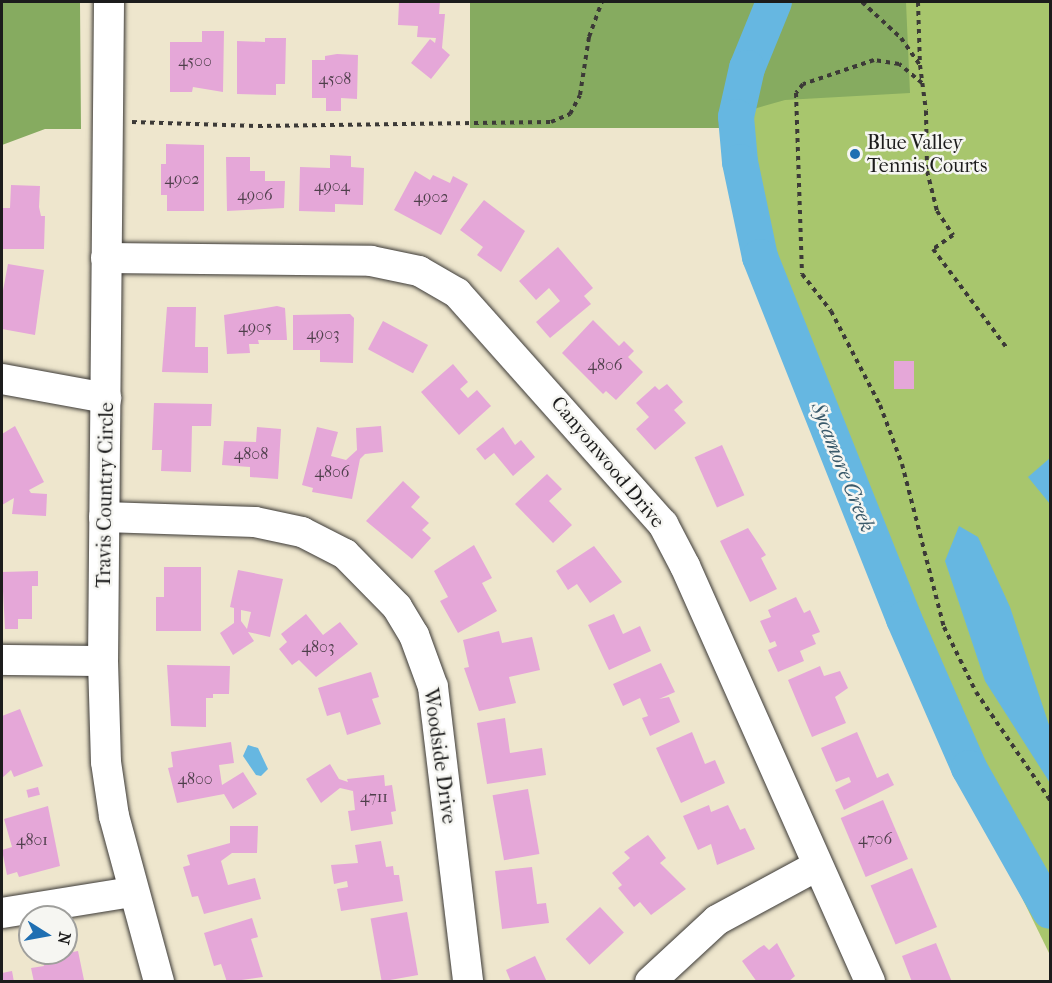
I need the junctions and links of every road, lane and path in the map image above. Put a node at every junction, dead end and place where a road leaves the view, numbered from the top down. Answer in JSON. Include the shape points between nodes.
{"nodes":[{"id":1,"x":109,"y":2,"type":"edge"},
{"id":2,"x":602,"y":2,"type":"edge"},
{"id":3,"x":862,"y":2,"type":"edge"},
{"id":4,"x":918,"y":2,"type":"edge"},
{"id":5,"x":920,"y":65,"type":"junction"},
{"id":6,"x":922,"y":83,"type":"junction"},
{"id":7,"x":132,"y":122,"type":"dead end"},
{"id":8,"x":106,"y":258,"type":"junction"},
{"id":9,"x":1006,"y":346,"type":"dead end"},
{"id":10,"x":2,"y":379,"type":"edge"},
{"id":11,"x":106,"y":398,"type":"junction"},
{"id":12,"x":104,"y":517,"type":"junction"},
{"id":13,"x":2,"y":660,"type":"edge"},
{"id":14,"x":103,"y":661,"type":"junction"},
{"id":15,"x":1050,"y":800,"type":"edge"},
{"id":16,"x":818,"y":866,"type":"junction"},
{"id":17,"x":132,"y":891,"type":"junction"},
{"id":18,"x":2,"y":913,"type":"edge"},
{"id":19,"x":159,"y":981,"type":"edge"},
{"id":20,"x":468,"y":981,"type":"edge"},
{"id":21,"x":650,"y":981,"type":"edge"},
{"id":22,"x":870,"y":981,"type":"edge"}],
"edges":[{"from":1,"to":8,"type":"street","name":"Travis Country Circle"},
{"from":2,"to":7,"type":"path","via":[[589,37],[580,94],[570,114],[551,122],[258,126]]},
{"from":3,"to":5,"type":"path","via":[[901,38]]},
{"from":4,"to":5,"type":"path"},
{"from":5,"to":6,"type":"path"},
{"from":6,"to":9,"type":"path","via":[[927,171],[937,211],[953,235],[933,249]]},
{"from":6,"to":15,"type":"path","via":[[898,64],[874,60],[803,84],[796,93],[802,274],[831,311],[880,405],[902,464],[944,627],[976,692]]},
{"from":8,"to":11,"type":"street","name":"Travis Country Circle"},
{"from":8,"to":16,"type":"street","name":"Canyonwood Drive","via":[[371,261],[419,271],[457,293],[663,524]]},
{"from":10,"to":11,"type":"street"},
{"from":11,"to":12,"type":"street","name":"Travis Country Circle"},
{"from":12,"to":14,"type":"street","name":"Travis Country Circle"},
{"from":12,"to":20,"type":"street","name":"Woodside Drive","via":[[255,522],[302,531],[345,554],[397,607],[414,635],[433,687]]},
{"from":13,"to":14,"type":"street"},
{"from":14,"to":17,"type":"street","name":"Travis Country Circle","via":[[106,762]]},
{"from":16,"to":21,"type":"street","via":[[717,920]]},
{"from":16,"to":22,"type":"street","name":"Canyonwood Drive"},
{"from":17,"to":18,"type":"street"},
{"from":17,"to":19,"type":"street","name":"Travis Country Circle"}]}
